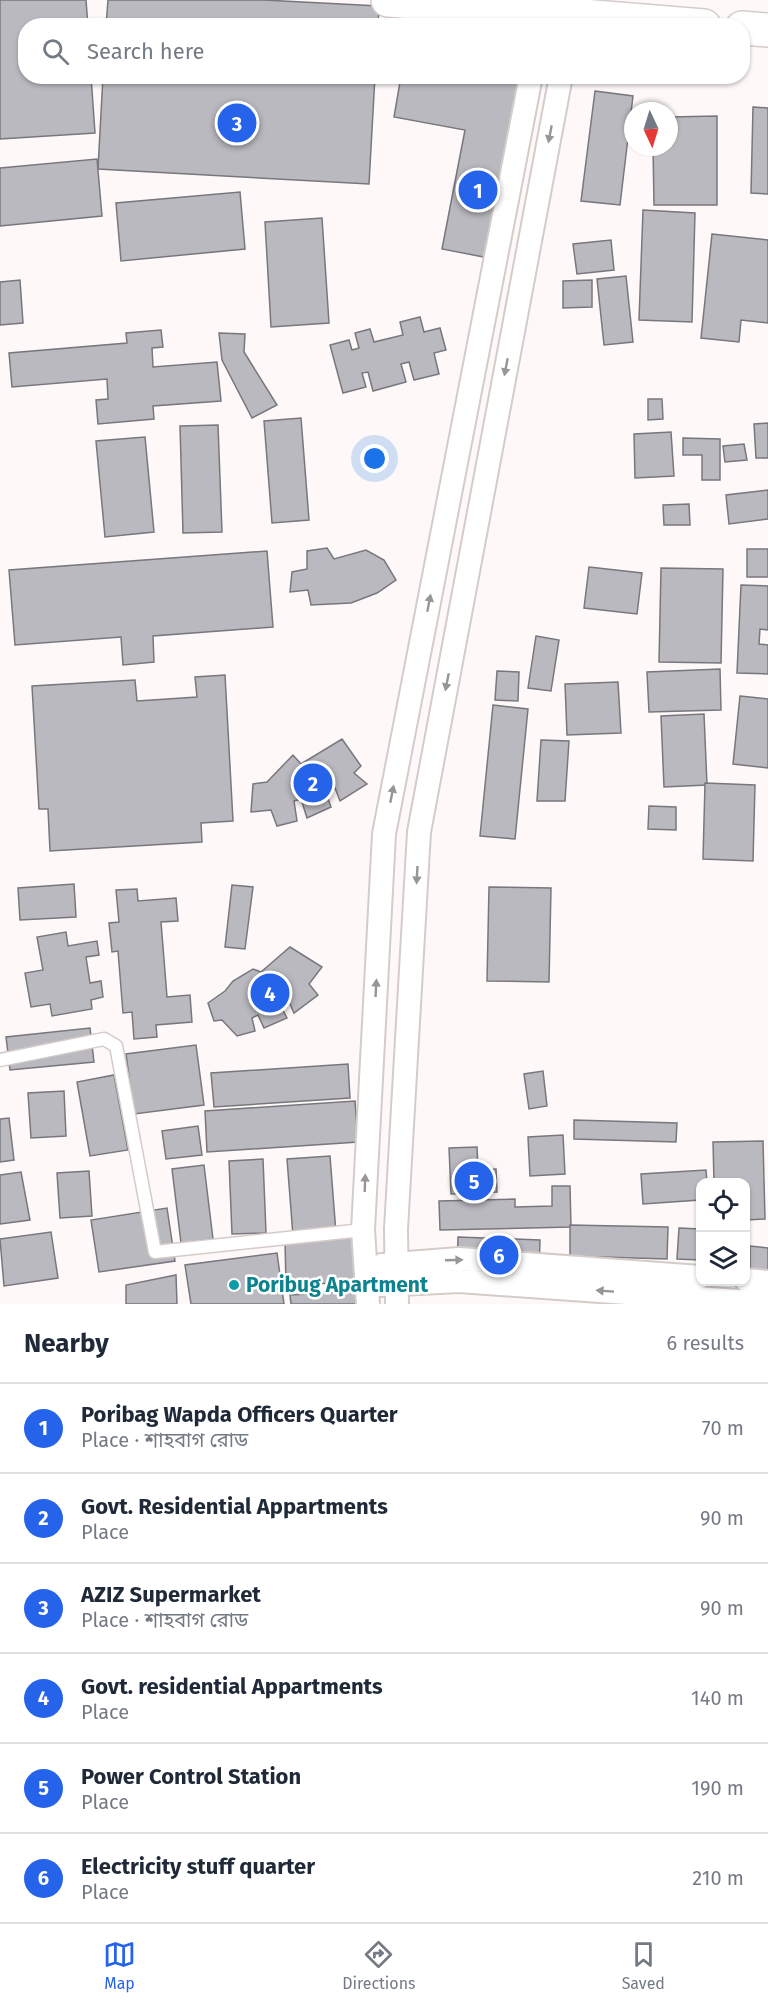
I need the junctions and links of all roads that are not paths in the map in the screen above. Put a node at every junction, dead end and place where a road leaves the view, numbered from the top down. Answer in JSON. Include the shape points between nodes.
{"nodes":[{"id":1,"x":388,"y":0,"type":"edge"},
{"id":2,"x":540,"y":18,"type":"edge"},
{"id":3,"x":750,"y":29,"type":"edge"},
{"id":4,"x":768,"y":30,"type":"edge"},
{"id":5,"x":529,"y":84,"type":"edge"},
{"id":6,"x":560,"y":84,"type":"edge"},
{"id":7,"x":484,"y":321,"type":"junction"},
{"id":8,"x":514,"y":327,"type":"junction"},
{"id":9,"x":397,"y":768,"type":"junction"},
{"id":10,"x":430,"y":774,"type":"junction"},
{"id":11,"x":0,"y":1060,"type":"edge"},
{"id":12,"x":363,"y":1230,"type":"junction"},
{"id":13,"x":696,"y":1277,"type":"edge"},
{"id":14,"x":750,"y":1280,"type":"edge"},
{"id":15,"x":768,"y":1282,"type":"edge"},
{"id":16,"x":396,"y":1284,"type":"edge"},
{"id":17,"x":366,"y":1286,"type":"edge"},
{"id":18,"x":768,"y":1303,"type":"edge"}],
"edges":[{"from":1,"to":2,"type":"highway"},
{"from":3,"to":4,"type":"highway"},
{"from":5,"to":7,"type":"street"},
{"from":6,"to":8,"type":"street","one_way":true},
{"from":7,"to":8,"type":"street"},
{"from":9,"to":7,"type":"street","one_way":true},
{"from":8,"to":10,"type":"street","one_way":true},
{"from":9,"to":10,"type":"street"},
{"from":12,"to":9,"type":"street","one_way":true,"via":[[384,834]]},
{"from":10,"to":16,"type":"street","one_way":true,"via":[[419,832]]},
{"from":11,"to":12,"type":"lane","via":[[104,1039],[116,1046],[155,1252]]},
{"from":12,"to":17,"type":"street"},
{"from":16,"to":13,"type":"street","one_way":true,"via":[[459,1259]]},
{"from":14,"to":15,"type":"street"},
{"from":16,"to":17,"type":"street"},
{"from":18,"to":16,"type":"street","one_way":true,"via":[[459,1281]]}]}
